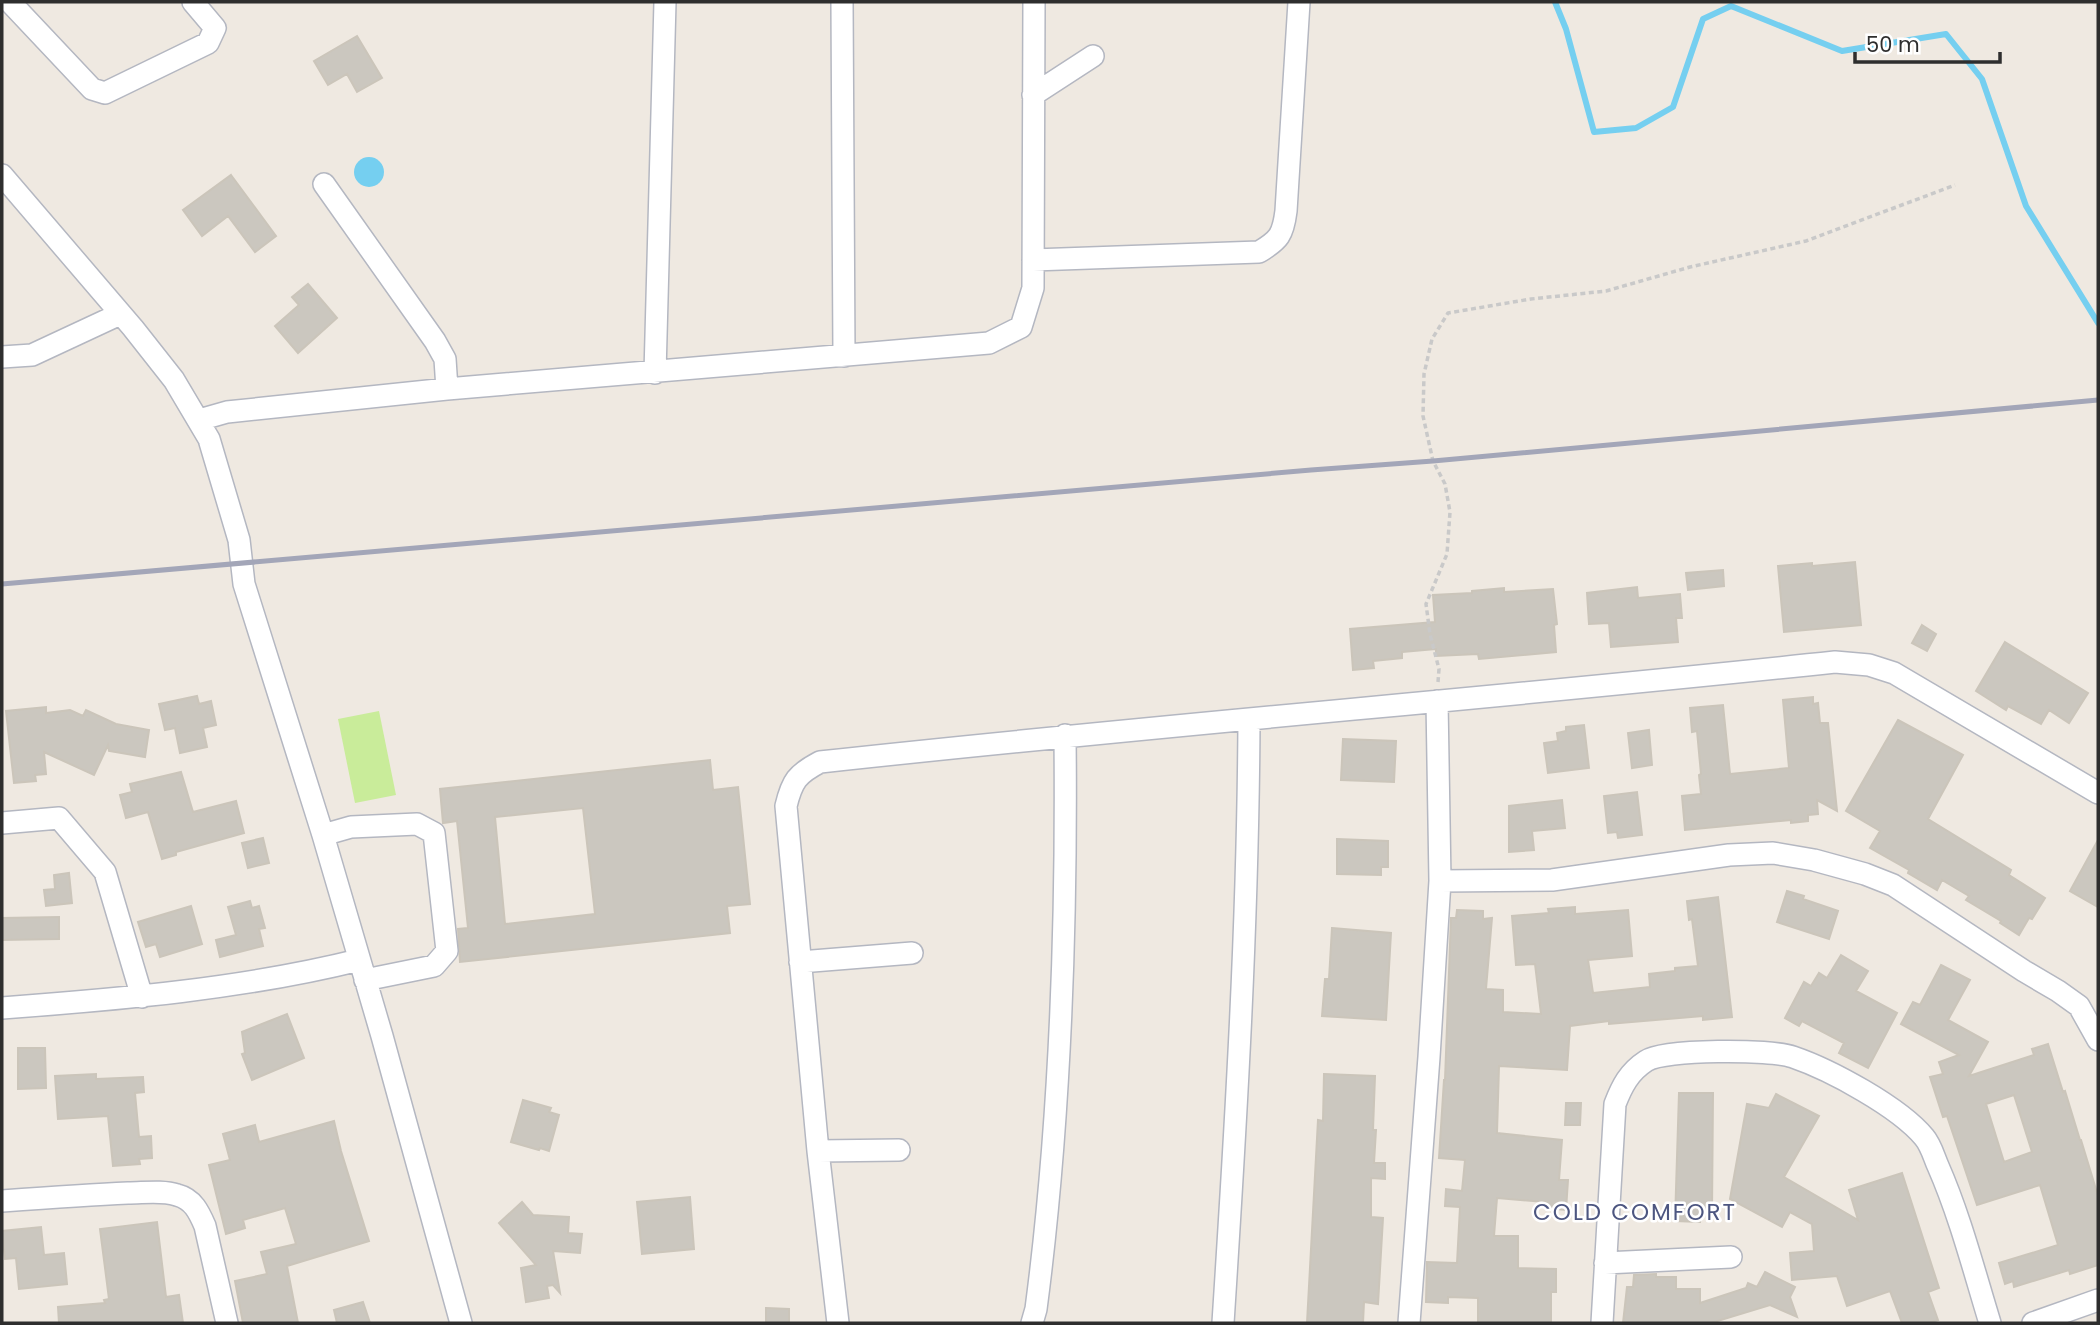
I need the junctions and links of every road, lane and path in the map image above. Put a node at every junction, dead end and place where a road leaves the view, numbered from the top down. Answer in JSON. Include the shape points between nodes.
{"nodes":[{"id":1,"x":10,"y":2,"type":"edge"},
{"id":2,"x":192,"y":2,"type":"edge"},
{"id":3,"x":665,"y":2,"type":"edge"},
{"id":4,"x":842,"y":2,"type":"edge"},
{"id":5,"x":1034,"y":2,"type":"edge"},
{"id":6,"x":1299,"y":2,"type":"edge"},
{"id":7,"x":2,"y":6,"type":"edge"},
{"id":8,"x":1093,"y":56,"type":"dead end"},
{"id":9,"x":1033,"y":95,"type":"junction"},
{"id":10,"x":2,"y":175,"type":"edge"},
{"id":11,"x":324,"y":184,"type":"dead end"},
{"id":12,"x":1955,"y":185,"type":"dead end"},
{"id":13,"x":1033,"y":260,"type":"junction"},
{"id":14,"x":120,"y":314,"type":"junction"},
{"id":15,"x":844,"y":356,"type":"junction"},
{"id":16,"x":2,"y":357,"type":"edge"},
{"id":17,"x":655,"y":373,"type":"junction"},
{"id":18,"x":447,"y":389,"type":"junction"},
{"id":19,"x":199,"y":420,"type":"junction"},
{"id":20,"x":1437,"y":701,"type":"junction"},
{"id":21,"x":1248,"y":720,"type":"junction"},
{"id":22,"x":1065,"y":735,"type":"junction"},
{"id":23,"x":2098,"y":793,"type":"edge"},
{"id":24,"x":2,"y":823,"type":"edge"},
{"id":25,"x":323,"y":835,"type":"junction"},
{"id":26,"x":1440,"y":881,"type":"junction"},
{"id":27,"x":912,"y":953,"type":"dead end"},
{"id":28,"x":800,"y":962,"type":"junction"},
{"id":29,"x":362,"y":970,"type":"junction"},
{"id":30,"x":142,"y":997,"type":"junction"},
{"id":31,"x":2,"y":1008,"type":"edge"},
{"id":32,"x":2098,"y":1040,"type":"edge"},
{"id":33,"x":899,"y":1150,"type":"dead end"},
{"id":34,"x":818,"y":1151,"type":"junction"},
{"id":35,"x":2,"y":1201,"type":"edge"},
{"id":36,"x":1731,"y":1257,"type":"dead end"},
{"id":37,"x":1605,"y":1262,"type":"junction"},
{"id":38,"x":2098,"y":1300,"type":"edge"},
{"id":39,"x":228,"y":1323,"type":"edge"},
{"id":40,"x":461,"y":1323,"type":"edge"},
{"id":41,"x":838,"y":1323,"type":"edge"},
{"id":42,"x":1032,"y":1323,"type":"edge"},
{"id":43,"x":1223,"y":1323,"type":"edge"},
{"id":44,"x":1409,"y":1323,"type":"edge"},
{"id":45,"x":1602,"y":1323,"type":"edge"},
{"id":46,"x":1990,"y":1323,"type":"edge"},
{"id":47,"x":2033,"y":1323,"type":"edge"}],
"edges":[{"from":1,"to":2,"type":"street","via":[[92,89],[106,93],[208,43],[215,28]]},
{"from":1,"to":7,"type":"street"},
{"from":3,"to":17,"type":"street"},
{"from":4,"to":15,"type":"street"},
{"from":5,"to":9,"type":"street"},
{"from":6,"to":13,"type":"street","via":[[1286,211],[1284,229],[1276,242],[1259,252]]},
{"from":8,"to":9,"type":"street"},
{"from":9,"to":13,"type":"street"},
{"from":10,"to":14,"type":"street"},
{"from":11,"to":18,"type":"street","via":[[435,341],[445,359]]},
{"from":12,"to":20,"type":"path","via":[[1806,241],[1606,291],[1448,313],[1432,339],[1424,374],[1423,416],[1450,512],[1447,554],[1426,604],[1439,669]]},
{"from":13,"to":15,"type":"street","via":[[1033,288],[1020,327],[989,343]]},
{"from":14,"to":16,"type":"street","via":[[32,355]]},
{"from":14,"to":19,"type":"street","via":[[174,380]]},
{"from":15,"to":17,"type":"street"},
{"from":17,"to":18,"type":"street"},
{"from":18,"to":19,"type":"street","via":[[227,412]]},
{"from":19,"to":25,"type":"street","via":[[209,439],[239,540],[244,584]]},
{"from":20,"to":21,"type":"street"},
{"from":20,"to":23,"type":"street","via":[[1835,662],[1869,665],[1894,673]]},
{"from":20,"to":26,"type":"street"},
{"from":21,"to":22,"type":"street"},
{"from":21,"to":43,"type":"street","via":[[1243,1004]]},
{"from":22,"to":28,"type":"street","via":[[820,762],[800,772],[786,806]]},
{"from":22,"to":42,"type":"street","via":[[1066,870],[1057,1083],[1051,1185]]},
{"from":24,"to":30,"type":"street","via":[[59,818],[105,872]]},
{"from":25,"to":29,"type":"street"},
{"from":25,"to":29,"type":"street","via":[[351,827],[417,824],[434,833],[447,951],[435,965]]},
{"from":26,"to":32,"type":"street","via":[[1552,880],[1728,855],[1773,853],[1814,860],[1893,885],[2079,1006]]},
{"from":26,"to":44,"type":"street"},
{"from":27,"to":28,"type":"street"},
{"from":28,"to":34,"type":"street"},
{"from":29,"to":30,"type":"street"},
{"from":29,"to":40,"type":"street"},
{"from":30,"to":31,"type":"street"},
{"from":33,"to":34,"type":"street"},
{"from":34,"to":41,"type":"street"},
{"from":35,"to":39,"type":"street","via":[[160,1192],[190,1201],[205,1226]]},
{"from":36,"to":37,"type":"street"},
{"from":37,"to":45,"type":"street"},
{"from":37,"to":46,"type":"street","via":[[1615,1104],[1624,1081],[1648,1059],[1694,1052],[1792,1056],[1877,1099],[1926,1139],[1944,1179]]},
{"from":38,"to":47,"type":"street"}]}
